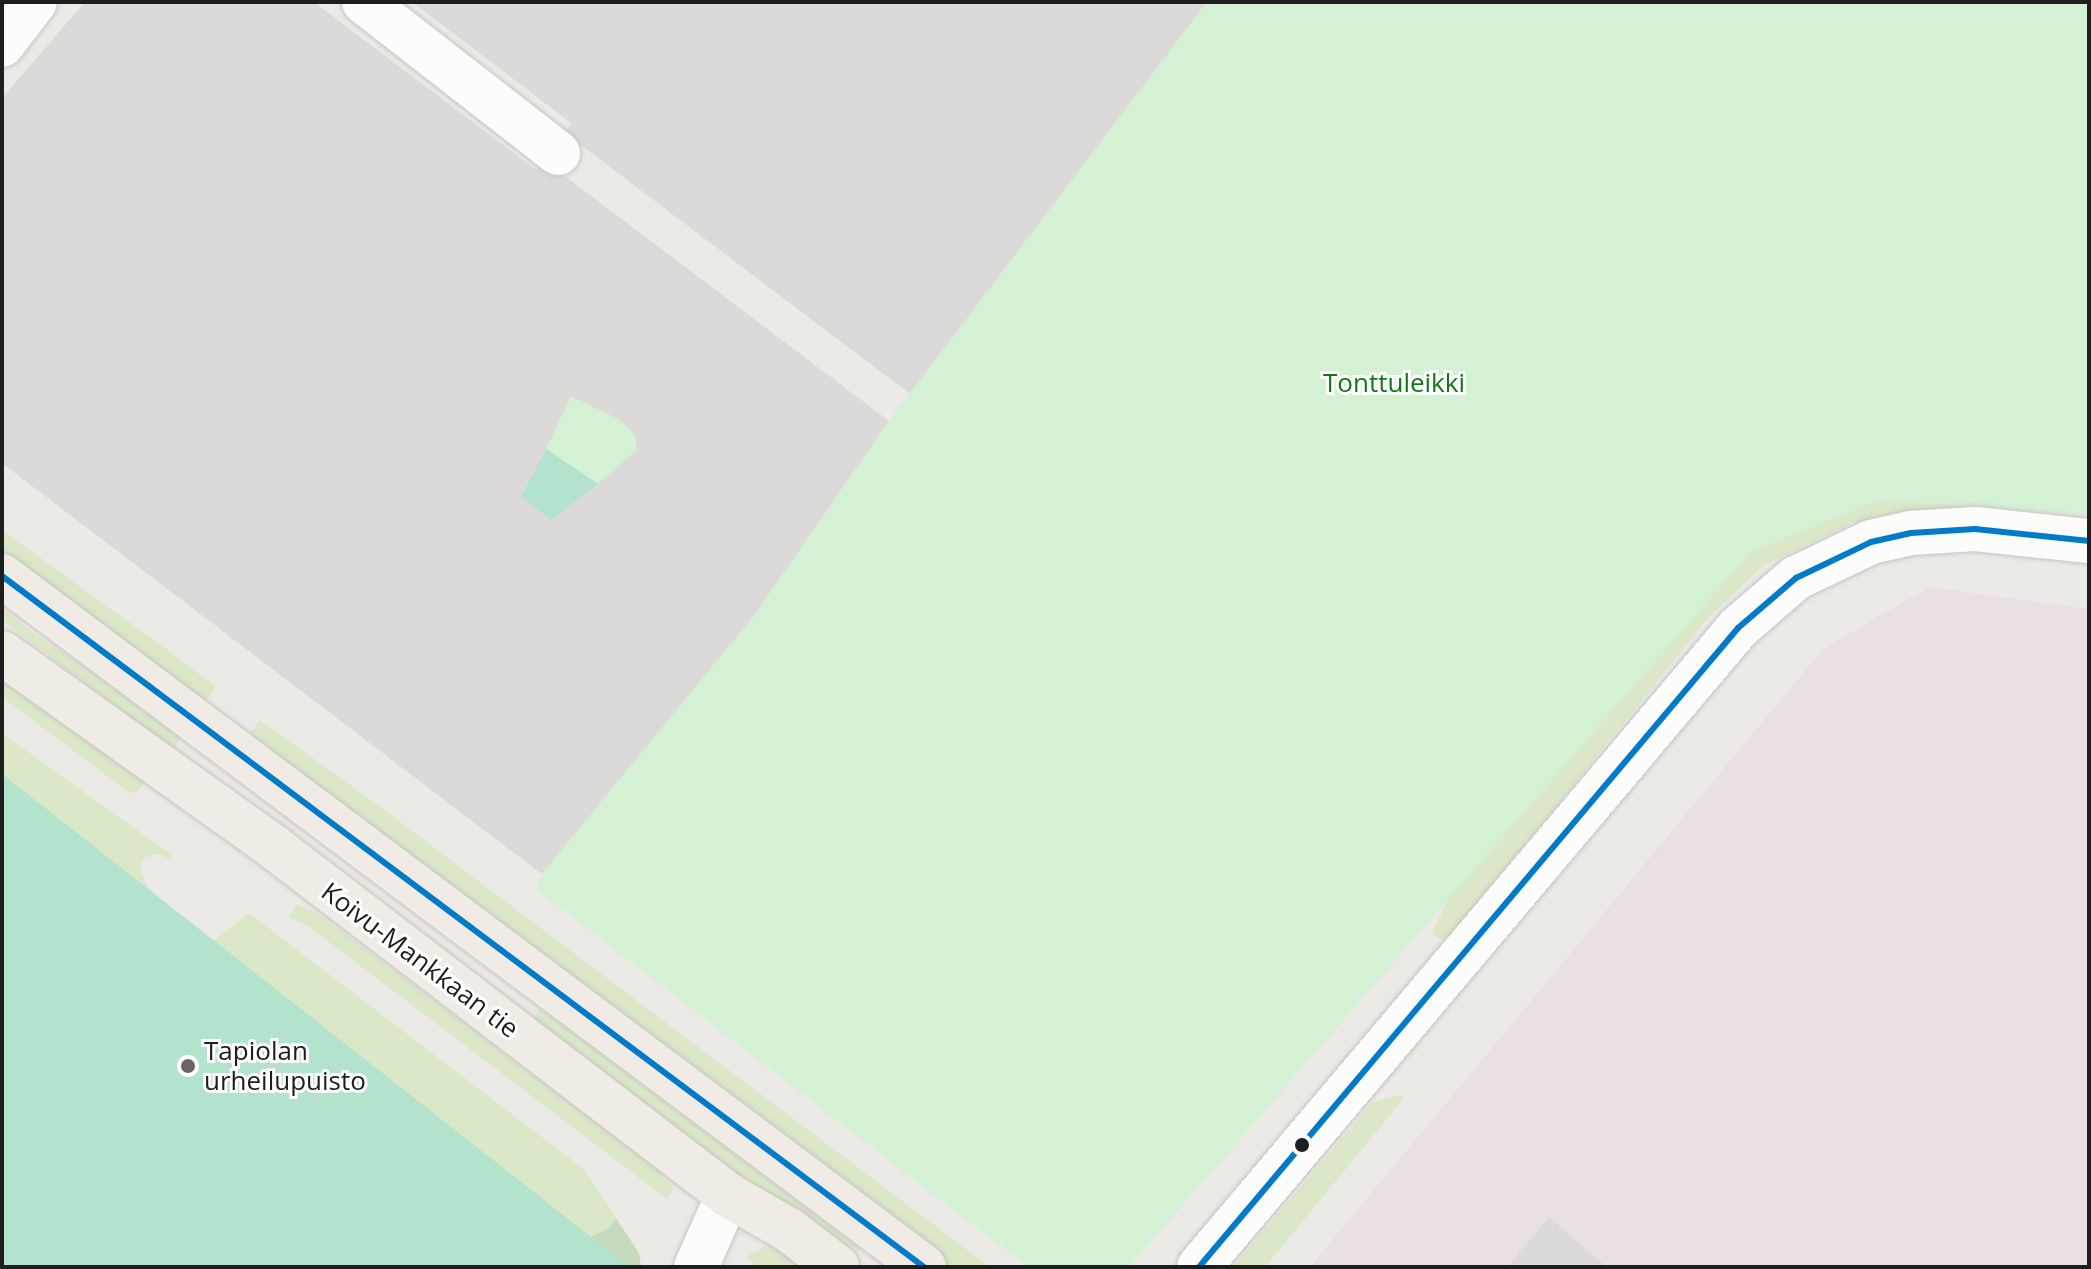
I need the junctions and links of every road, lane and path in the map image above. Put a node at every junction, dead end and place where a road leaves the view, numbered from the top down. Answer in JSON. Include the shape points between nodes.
{"nodes":[{"id":1,"x":35,"y":2,"type":"edge"},
{"id":2,"x":364,"y":2,"type":"edge"},
{"id":3,"x":2,"y":45,"type":"edge"},
{"id":4,"x":558,"y":153,"type":"dead end"},
{"id":5,"x":2089,"y":541,"type":"edge"},
{"id":6,"x":2,"y":576,"type":"edge"},
{"id":7,"x":2,"y":653,"type":"edge"},
{"id":8,"x":728,"y":1195,"type":"junction"},
{"id":9,"x":696,"y":1267,"type":"edge"},
{"id":10,"x":837,"y":1267,"type":"edge"},
{"id":11,"x":924,"y":1267,"type":"edge"},
{"id":12,"x":1199,"y":1267,"type":"edge"}],
"edges":[{"from":1,"to":3,"type":"street"},
{"from":2,"to":4,"type":"street"},
{"from":5,"to":12,"type":"street","via":[[1975,529],[1911,533],[1871,542],[1796,578],[1738,628]]},
{"from":6,"to":11,"type":"main road"},
{"from":7,"to":8,"type":"main road","name":"Koivu-Mankkaan tie","via":[[275,848]]},
{"from":8,"to":9,"type":"street"},
{"from":8,"to":10,"type":"main road","name":"Koivu-Mankkaan tie","via":[[789,1230]]}]}
